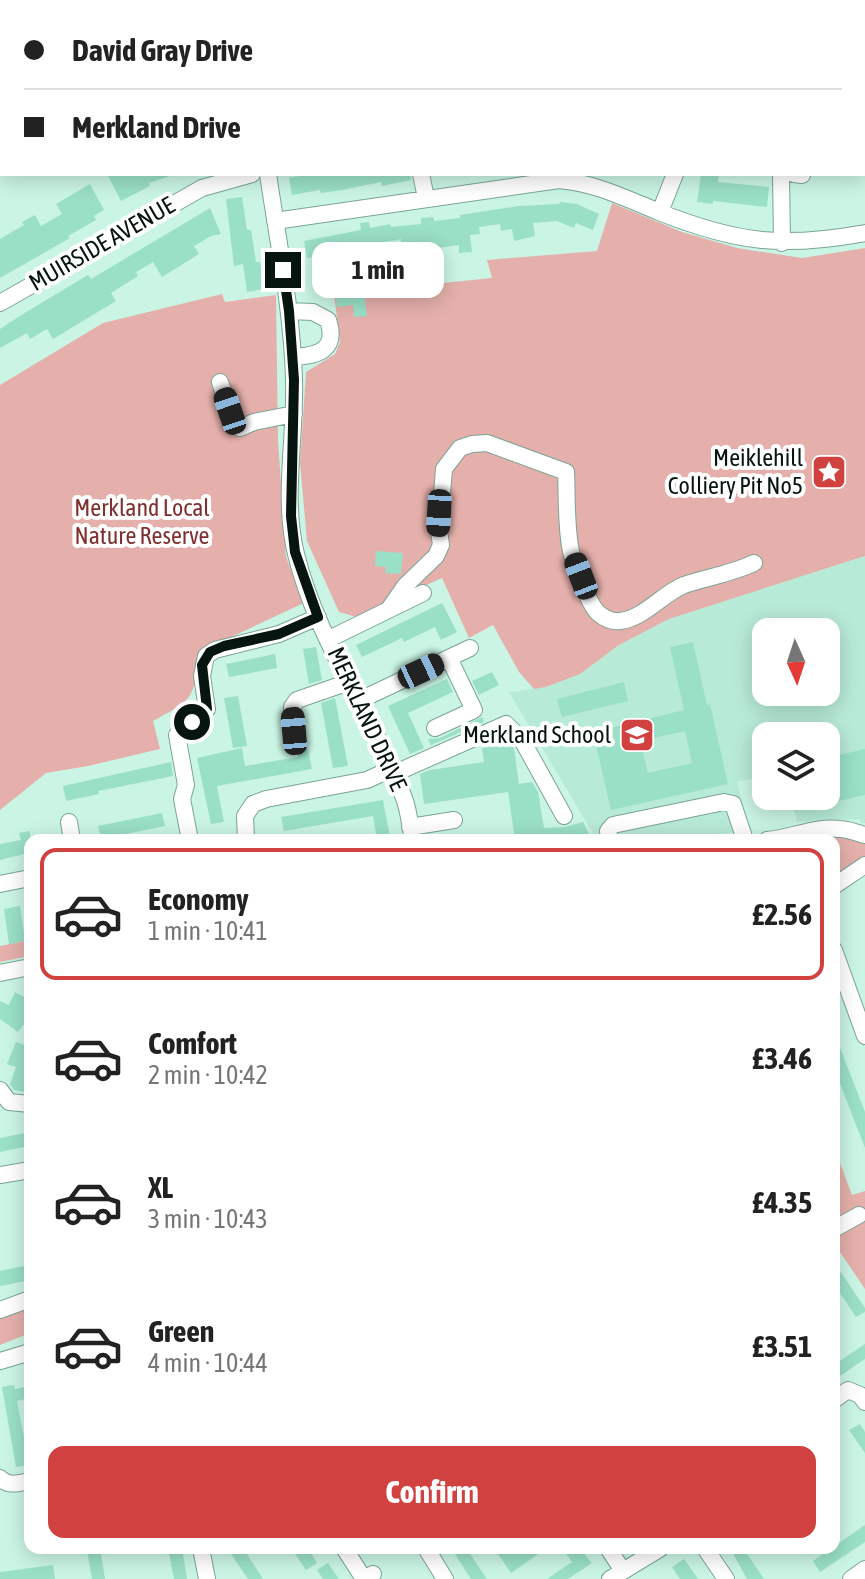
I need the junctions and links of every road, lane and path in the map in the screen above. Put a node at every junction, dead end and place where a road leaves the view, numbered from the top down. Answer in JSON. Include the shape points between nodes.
{"nodes":[{"id":1,"x":245,"y":176,"type":"edge"},
{"id":2,"x":268,"y":176,"type":"edge"},
{"id":3,"x":421,"y":176,"type":"edge"},
{"id":4,"x":674,"y":176,"type":"edge"},
{"id":5,"x":781,"y":176,"type":"edge"},
{"id":6,"x":558,"y":177,"type":"edge"},
{"id":7,"x":426,"y":198,"type":"junction"},
{"id":8,"x":660,"y":212,"type":"junction"},
{"id":9,"x":275,"y":221,"type":"junction"},
{"id":10,"x":865,"y":233,"type":"edge"},
{"id":11,"x":782,"y":243,"type":"junction"},
{"id":12,"x":0,"y":303,"type":"edge"},
{"id":13,"x":289,"y":311,"type":"junction"},
{"id":14,"x":293,"y":357,"type":"junction"},
{"id":15,"x":220,"y":382,"type":"dead end"},
{"id":16,"x":294,"y":414,"type":"junction"},
{"id":17,"x":754,"y":563,"type":"dead end"},
{"id":18,"x":423,"y":593,"type":"dead end"},
{"id":19,"x":389,"y":609,"type":"junction"},
{"id":20,"x":318,"y":617,"type":"junction"},
{"id":21,"x":329,"y":639,"type":"junction"},
{"id":22,"x":470,"y":648,"type":"dead end"},
{"id":23,"x":449,"y":658,"type":"junction"},
{"id":24,"x":349,"y":682,"type":"junction"},
{"id":25,"x":358,"y":701,"type":"junction"},
{"id":26,"x":435,"y":728,"type":"dead end"},
{"id":27,"x":294,"y":731,"type":"dead end"},
{"id":28,"x":392,"y":772,"type":"junction"},
{"id":29,"x":564,"y":816,"type":"dead end"},
{"id":30,"x":454,"y":820,"type":"dead end"},
{"id":31,"x":69,"y":822,"type":"dead end"},
{"id":32,"x":71,"y":834,"type":"edge"},
{"id":33,"x":189,"y":834,"type":"edge"},
{"id":34,"x":246,"y":834,"type":"edge"},
{"id":35,"x":411,"y":834,"type":"edge"},
{"id":36,"x":609,"y":834,"type":"edge"},
{"id":37,"x":743,"y":834,"type":"edge"},
{"id":38,"x":804,"y":834,"type":"edge"},
{"id":39,"x":865,"y":835,"type":"edge"},
{"id":40,"x":865,"y":865,"type":"edge"},
{"id":41,"x":24,"y":879,"type":"edge"},
{"id":42,"x":840,"y":882,"type":"edge"},
{"id":43,"x":0,"y":884,"type":"edge"},
{"id":44,"x":840,"y":967,"type":"edge"},
{"id":45,"x":24,"y":968,"type":"edge"},
{"id":46,"x":0,"y":973,"type":"edge"},
{"id":47,"x":865,"y":1036,"type":"edge"},
{"id":48,"x":0,"y":1090,"type":"edge"},
{"id":49,"x":24,"y":1103,"type":"edge"},
{"id":50,"x":24,"y":1171,"type":"edge"},
{"id":51,"x":0,"y":1175,"type":"edge"},
{"id":52,"x":859,"y":1215,"type":"dead end"},
{"id":53,"x":840,"y":1226,"type":"edge"},
{"id":54,"x":24,"y":1301,"type":"edge"},
{"id":55,"x":0,"y":1310,"type":"edge"},
{"id":56,"x":24,"y":1354,"type":"edge"},
{"id":57,"x":0,"y":1361,"type":"edge"},
{"id":58,"x":840,"y":1396,"type":"edge"},
{"id":59,"x":865,"y":1402,"type":"edge"},
{"id":60,"x":0,"y":1478,"type":"edge"},
{"id":61,"x":24,"y":1482,"type":"edge"},
{"id":62,"x":202,"y":1554,"type":"edge"},
{"id":63,"x":348,"y":1554,"type":"edge"},
{"id":64,"x":430,"y":1554,"type":"edge"},
{"id":65,"x":610,"y":1554,"type":"edge"},
{"id":66,"x":651,"y":1554,"type":"edge"},
{"id":67,"x":709,"y":1554,"type":"edge"},
{"id":68,"x":865,"y":1569,"type":"edge"},
{"id":69,"x":373,"y":1574,"type":"dead end"},
{"id":70,"x":617,"y":1575,"type":"edge"},
{"id":71,"x":207,"y":1579,"type":"edge"},
{"id":72,"x":445,"y":1579,"type":"edge"},
{"id":73,"x":726,"y":1579,"type":"edge"},
{"id":74,"x":851,"y":1579,"type":"edge"}],
"edges":[{"from":1,"to":12,"type":"street","name":"MUIRSIDE AVENUE","via":[[202,188]]},
{"from":2,"to":9,"type":"street","name":"MERKLAND DRIVE"},
{"from":3,"to":7,"type":"street"},
{"from":4,"to":8,"type":"street"},
{"from":5,"to":11,"type":"street"},
{"from":6,"to":7,"type":"street"},
{"from":6,"to":8,"type":"street"},
{"from":7,"to":9,"type":"street"},
{"from":8,"to":11,"type":"street","via":[[721,234]]},
{"from":9,"to":13,"type":"street","name":"MERKLAND DRIVE"},
{"from":10,"to":11,"type":"street"},
{"from":13,"to":14,"type":"street","name":"MERKLAND DRIVE"},
{"from":13,"to":14,"type":"street","via":[[320,315],[328,320],[332,335],[330,344],[317,354]]},
{"from":14,"to":16,"type":"street","name":"MERKLAND DRIVE"},
{"from":15,"to":16,"type":"street","via":[[234,425],[240,428]]},
{"from":16,"to":20,"type":"street","name":"MERKLAND DRIVE","via":[[295,552]]},
{"from":17,"to":19,"type":"street","via":[[669,592],[633,618],[609,620],[592,604],[570,548],[566,472],[487,443],[472,444],[460,448],[444,469],[436,556]]},
{"from":18,"to":19,"type":"street"},
{"from":19,"to":21,"type":"street"},
{"from":20,"to":21,"type":"street","name":"MERKLAND DRIVE"},
{"from":20,"to":33,"type":"street","via":[[206,656],[202,676],[207,709],[177,735]]},
{"from":21,"to":24,"type":"street","name":"MERKLAND DRIVE"},
{"from":22,"to":23,"type":"street"},
{"from":23,"to":25,"type":"street"},
{"from":23,"to":26,"type":"street","via":[[474,710]]},
{"from":24,"to":25,"type":"street","name":"MERKLAND DRIVE"},
{"from":24,"to":27,"type":"street","via":[[297,700],[292,707]]},
{"from":25,"to":28,"type":"street","name":"MERKLAND DRIVE"},
{"from":28,"to":29,"type":"street","via":[[506,724],[522,740]]},
{"from":28,"to":34,"type":"street","via":[[257,802],[245,816]]},
{"from":28,"to":35,"type":"street","name":"MERKLAND DRIVE","via":[[405,800]]},
{"from":30,"to":35,"type":"street"},
{"from":31,"to":32,"type":"street"},
{"from":36,"to":37,"type":"street","via":[[613,825],[724,802],[733,804]]},
{"from":38,"to":39,"type":"street","via":[[840,829]]},
{"from":40,"to":42,"type":"street"},
{"from":41,"to":43,"type":"street"},
{"from":44,"to":47,"type":"street"},
{"from":45,"to":46,"type":"street"},
{"from":48,"to":49,"type":"street","via":[[9,1102]]},
{"from":50,"to":51,"type":"street"},
{"from":52,"to":53,"type":"street"},
{"from":54,"to":55,"type":"street"},
{"from":56,"to":57,"type":"street"},
{"from":58,"to":59,"type":"street","via":[[848,1390]]},
{"from":60,"to":61,"type":"street","via":[[4,1483]]},
{"from":62,"to":71,"type":"street"},
{"from":63,"to":69,"type":"street","via":[[364,1579]]},
{"from":64,"to":72,"type":"street"},
{"from":65,"to":70,"type":"street"},
{"from":66,"to":70,"type":"street"},
{"from":67,"to":73,"type":"street"},
{"from":68,"to":74,"type":"street"}]}
